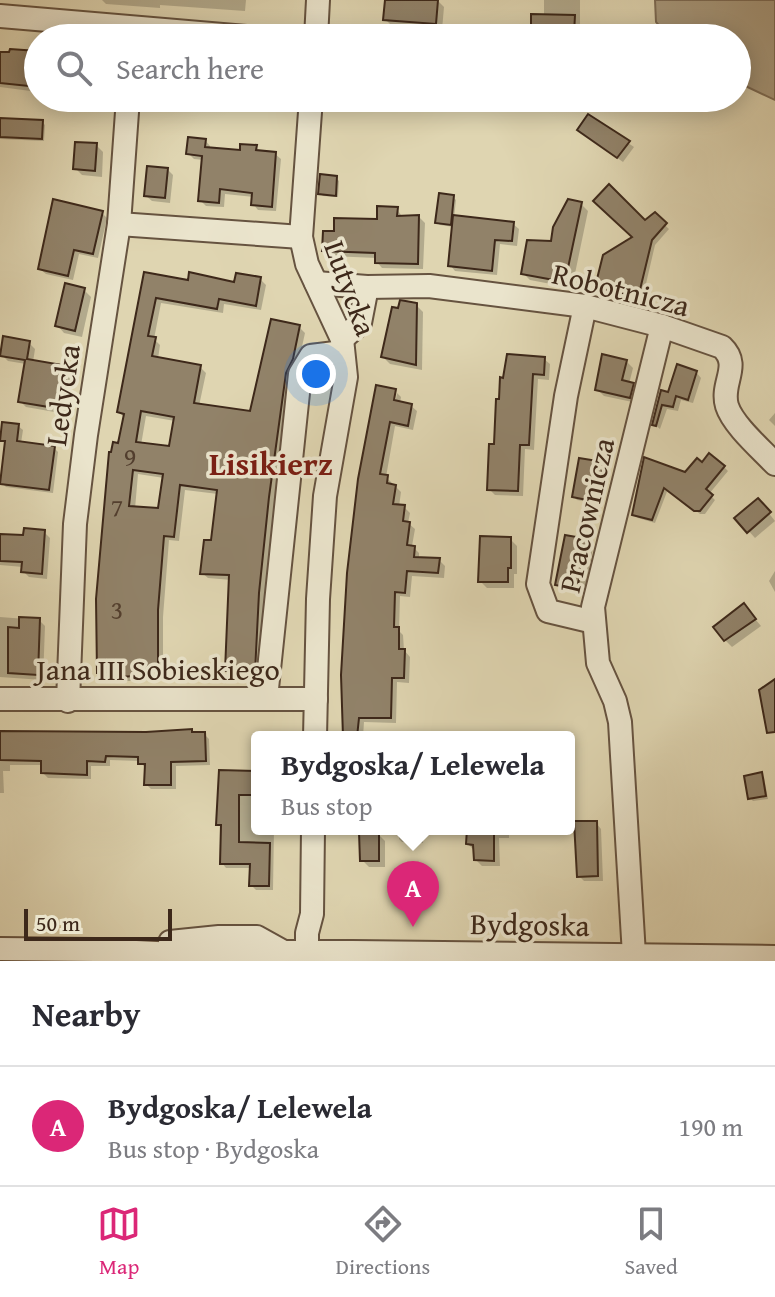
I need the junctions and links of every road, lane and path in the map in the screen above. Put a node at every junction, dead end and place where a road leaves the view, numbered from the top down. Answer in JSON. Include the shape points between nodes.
{"nodes":[{"id":1,"x":318,"y":0,"type":"edge"},
{"id":2,"x":0,"y":16,"type":"edge"},
{"id":3,"x":66,"y":24,"type":"edge"},
{"id":4,"x":317,"y":24,"type":"edge"},
{"id":5,"x":127,"y":112,"type":"edge"},
{"id":6,"x":310,"y":112,"type":"edge"},
{"id":7,"x":119,"y":224,"type":"junction"},
{"id":8,"x":301,"y":237,"type":"junction"},
{"id":9,"x":316,"y":283,"type":"junction"},
{"id":10,"x":367,"y":287,"type":"junction"},
{"id":11,"x":585,"y":306,"type":"junction"},
{"id":12,"x":662,"y":326,"type":"junction"},
{"id":13,"x":342,"y":346,"type":"junction"},
{"id":14,"x":775,"y":464,"type":"edge"},
{"id":15,"x":594,"y":622,"type":"junction"},
{"id":16,"x":266,"y":698,"type":"junction"},
{"id":17,"x":0,"y":699,"type":"edge"},
{"id":18,"x":316,"y":699,"type":"junction"},
{"id":19,"x":68,"y":701,"type":"junction"},
{"id":20,"x":315,"y":731,"type":"edge"},
{"id":21,"x":313,"y":835,"type":"edge"},
{"id":22,"x":0,"y":949,"type":"edge"},
{"id":23,"x":307,"y":952,"type":"junction"},
{"id":24,"x":634,"y":955,"type":"junction"},
{"id":25,"x":284,"y":957,"type":"edge"},
{"id":26,"x":775,"y":957,"type":"edge"}],
"edges":[{"from":1,"to":4,"type":"street"},
{"from":2,"to":3,"type":"street"},
{"from":5,"to":7,"type":"street","name":"Ledycka"},
{"from":6,"to":8,"type":"street","name":"Lutycka"},
{"from":7,"to":8,"type":"street"},
{"from":7,"to":19,"type":"street","name":"Ledycka","via":[[75,524]]},
{"from":8,"to":9,"type":"street","name":"Lutycka"},
{"from":9,"to":10,"type":"street","name":"Robotnicza"},
{"from":9,"to":13,"type":"street","name":"Lutycka"},
{"from":10,"to":11,"type":"street","name":"Robotnicza","via":[[429,286]]},
{"from":10,"to":13,"type":"street","via":[[360,323]]},
{"from":11,"to":12,"type":"street","name":"Robotnicza"},
{"from":11,"to":15,"type":"street","via":[[538,584],[548,611]]},
{"from":12,"to":14,"type":"street","name":"Robotnicza","via":[[727,352],[732,364],[726,393],[730,413]]},
{"from":12,"to":15,"type":"street","name":"Pracownicza","via":[[593,607]]},
{"from":13,"to":16,"type":"street","via":[[311,356],[300,374]]},
{"from":13,"to":18,"type":"street","name":"Lutycka","via":[[346,377],[324,511]]},
{"from":15,"to":24,"type":"street","name":"Pracownicza","via":[[598,663],[620,722]]},
{"from":16,"to":18,"type":"street","name":"Jana III Sobieskiego"},
{"from":16,"to":19,"type":"street","name":"Jana III Sobieskiego"},
{"from":17,"to":19,"type":"street","name":"Jana III Sobieskiego"},
{"from":18,"to":20,"type":"street","name":"Lutycka"},
{"from":21,"to":23,"type":"street"},
{"from":22,"to":25,"type":"street","name":"Bydgoska","via":[[95,950],[257,937]]},
{"from":23,"to":24,"type":"street","name":"Bydgoska"},
{"from":23,"to":25,"type":"street","name":"Bydgoska"},
{"from":24,"to":26,"type":"street","name":"Bydgoska"}]}
